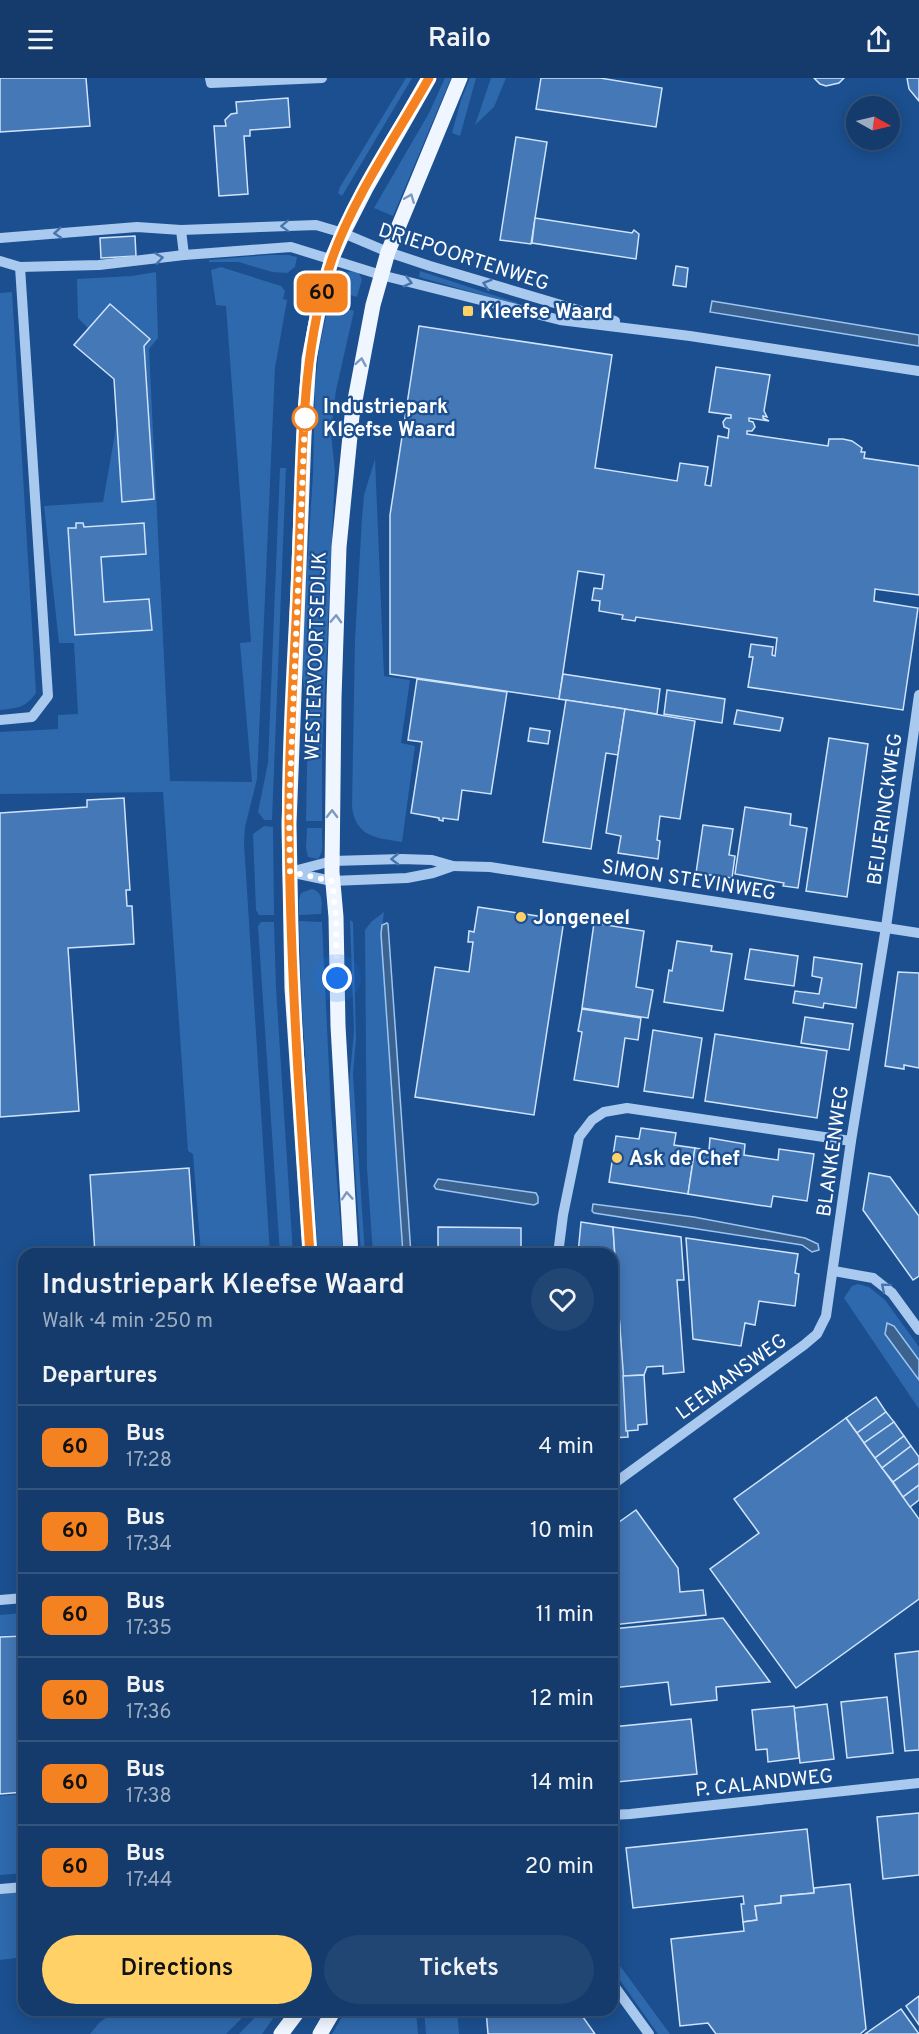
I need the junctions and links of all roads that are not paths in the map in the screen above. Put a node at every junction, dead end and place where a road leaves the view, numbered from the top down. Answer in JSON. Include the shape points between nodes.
{"nodes":[{"id":1,"x":210,"y":78,"type":"edge"},
{"id":2,"x":322,"y":78,"type":"edge"},
{"id":3,"x":429,"y":78,"type":"edge"},
{"id":4,"x":460,"y":78,"type":"edge"},
{"id":5,"x":181,"y":230,"type":"junction"},
{"id":6,"x":343,"y":233,"type":"junction"},
{"id":7,"x":0,"y":238,"type":"edge"},
{"id":8,"x":388,"y":252,"type":"junction"},
{"id":9,"x":184,"y":255,"type":"junction"},
{"id":10,"x":332,"y":258,"type":"junction"},
{"id":11,"x":0,"y":261,"type":"edge"},
{"id":12,"x":20,"y":267,"type":"junction"},
{"id":13,"x":381,"y":275,"type":"junction"},
{"id":14,"x":644,"y":330,"type":"junction"},
{"id":15,"x":919,"y":371,"type":"edge"},
{"id":16,"x":919,"y":695,"type":"edge"},
{"id":17,"x":0,"y":720,"type":"edge"},
{"id":18,"x":332,"y":861,"type":"junction"},
{"id":19,"x":453,"y":866,"type":"junction"},
{"id":20,"x":290,"y":872,"type":"junction"},
{"id":21,"x":332,"y":881,"type":"junction"},
{"id":22,"x":886,"y":927,"type":"junction"},
{"id":23,"x":919,"y":933,"type":"edge"},
{"id":24,"x":851,"y":1141,"type":"junction"},
{"id":25,"x":310,"y":1248,"type":"edge"},
{"id":26,"x":351,"y":1248,"type":"edge"},
{"id":27,"x":559,"y":1248,"type":"edge"},
{"id":28,"x":834,"y":1270,"type":"junction"},
{"id":29,"x":919,"y":1330,"type":"edge"},
{"id":30,"x":618,"y":1481,"type":"edge"},
{"id":31,"x":18,"y":1598,"type":"edge"},
{"id":32,"x":0,"y":1600,"type":"edge"},
{"id":33,"x":919,"y":1783,"type":"edge"},
{"id":34,"x":618,"y":1814,"type":"edge"},
{"id":35,"x":18,"y":1888,"type":"edge"},
{"id":36,"x":0,"y":1889,"type":"edge"},
{"id":37,"x":618,"y":1991,"type":"edge"},
{"id":38,"x":294,"y":2016,"type":"edge"},
{"id":39,"x":330,"y":2016,"type":"edge"},
{"id":40,"x":281,"y":2034,"type":"edge"},
{"id":41,"x":320,"y":2034,"type":"edge"},
{"id":42,"x":649,"y":2034,"type":"edge"}],
"edges":[{"from":1,"to":2,"type":"street","via":[[211,83]]},
{"from":3,"to":6,"type":"main road","name":"WESTERVOORTSEDIJK"},
{"from":8,"to":4,"type":"main road","name":"WESTERVOORTSEDIJK","one_way":true},
{"from":6,"to":5,"type":"street","one_way":true,"via":[[316,225]]},
{"from":5,"to":7,"type":"street","one_way":true,"via":[[137,227]]},
{"from":5,"to":9,"type":"street"},
{"from":6,"to":8,"type":"street","name":"DRIEPOORTENWEG"},
{"from":6,"to":10,"type":"main road","name":"WESTERVOORTSEDIJK"},
{"from":8,"to":13,"type":"main road","name":"WESTERVOORTSEDIJK"},
{"from":14,"to":8,"type":"street","name":"DRIEPOORTENWEG","one_way":true},
{"from":9,"to":10,"type":"street","via":[[291,247]]},
{"from":12,"to":9,"type":"street","one_way":true},
{"from":10,"to":13,"type":"street","name":"DRIEPOORTENWEG"},
{"from":10,"to":20,"type":"main road","name":"WESTERVOORTSEDIJK","via":[[307,376],[289,810]]},
{"from":11,"to":12,"type":"street"},
{"from":12,"to":17,"type":"street","via":[[48,696],[32,717]]},
{"from":13,"to":14,"type":"street","name":"DRIEPOORTENWEG","one_way":true,"via":[[560,320]]},
{"from":18,"to":13,"type":"main road","name":"WESTERVOORTSEDIJK","one_way":true,"via":[[339,547],[352,416]]},
{"from":14,"to":15,"type":"street","name":"DRIEPOORTENWEG"},
{"from":16,"to":22,"type":"street","name":"BEIJERINCKWEG"},
{"from":19,"to":18,"type":"street","name":"SIMON STEVINWEG","one_way":true,"via":[[422,859]]},
{"from":18,"to":20,"type":"street","name":"SIMON STEVINWEG"},
{"from":18,"to":21,"type":"main road","name":"WESTERVOORTSEDIJK"},
{"from":19,"to":21,"type":"street","name":"SIMON STEVINWEG","via":[[407,878]]},
{"from":19,"to":22,"type":"street","name":"SIMON STEVINWEG","via":[[490,867]]},
{"from":20,"to":21,"type":"street","name":"SIMON STEVINWEG"},
{"from":20,"to":25,"type":"main road","name":"WESTERVOORTSEDIJK","via":[[292,988]]},
{"from":26,"to":21,"type":"main road","name":"WESTERVOORTSEDIJK","one_way":true},
{"from":22,"to":23,"type":"street","name":"SIMON STEVINWEG"},
{"from":22,"to":24,"type":"street","name":"BLANKENWEG"},
{"from":24,"to":27,"type":"street","via":[[627,1108],[604,1112],[579,1137]]},
{"from":24,"to":28,"type":"street","name":"BLANKENWEG"},
{"from":29,"to":28,"type":"street","one_way":true,"via":[[892,1293],[873,1278]]},
{"from":28,"to":30,"type":"street","name":"LEEMANSWEG","via":[[826,1316],[817,1334]]},
{"from":31,"to":32,"type":"street"},
{"from":33,"to":34,"type":"street","name":"P. CALANDWEG"},
{"from":35,"to":36,"type":"street"},
{"from":37,"to":42,"type":"street"},
{"from":38,"to":40,"type":"main road"},
{"from":39,"to":41,"type":"main road"}]}
